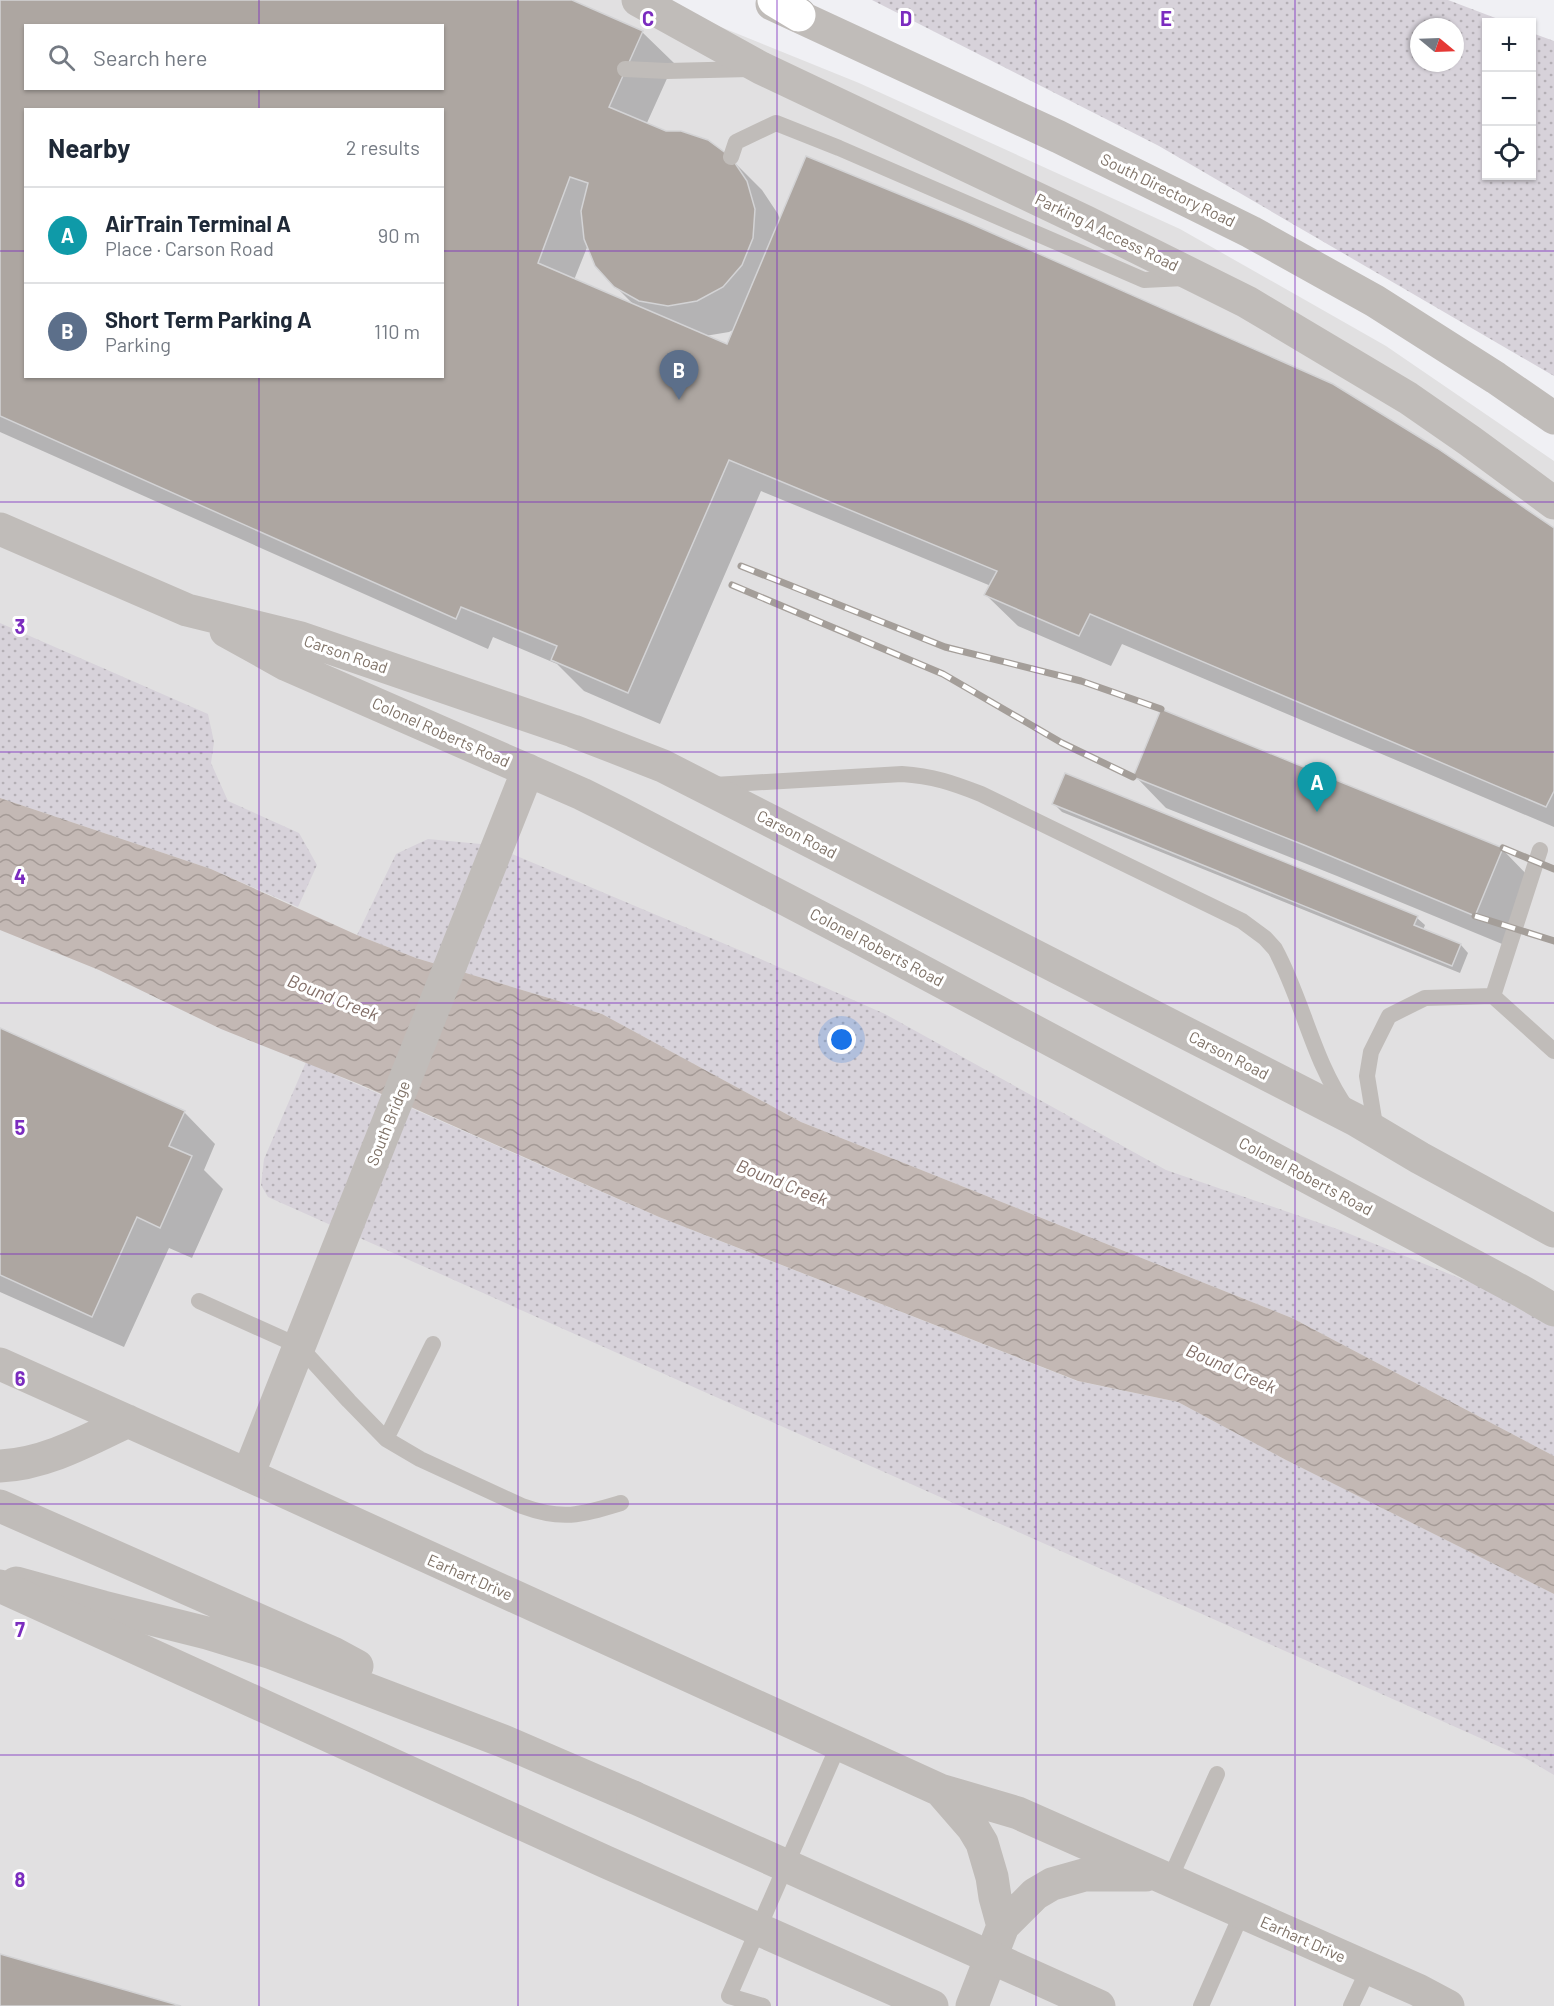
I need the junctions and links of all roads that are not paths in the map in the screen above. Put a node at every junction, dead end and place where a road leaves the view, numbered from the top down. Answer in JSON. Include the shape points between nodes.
{"nodes":[{"id":1,"x":638,"y":0,"type":"edge"},
{"id":2,"x":762,"y":0,"type":"edge"},
{"id":3,"x":786,"y":8,"type":"edge"},
{"id":4,"x":762,"y":68,"type":"junction"},
{"id":5,"x":625,"y":69,"type":"dead end"},
{"id":6,"x":731,"y":157,"type":"dead end"},
{"id":7,"x":1201,"y":278,"type":"junction"},
{"id":8,"x":1554,"y":418,"type":"edge"},
{"id":9,"x":1554,"y":503,"type":"edge"},
{"id":10,"x":0,"y":529,"type":"edge"},
{"id":11,"x":187,"y":610,"type":"junction"},
{"id":12,"x":528,"y":770,"type":"junction"},
{"id":13,"x":705,"y":786,"type":"junction"},
{"id":14,"x":1540,"y":850,"type":"dead end"},
{"id":15,"x":1493,"y":996,"type":"junction"},
{"id":16,"x":1554,"y":1051,"type":"edge"},
{"id":17,"x":1366,"y":1127,"type":"junction"},
{"id":18,"x":1554,"y":1231,"type":"edge"},
{"id":19,"x":199,"y":1301,"type":"dead end"},
{"id":20,"x":1554,"y":1310,"type":"edge"},
{"id":21,"x":433,"y":1344,"type":"dead end"},
{"id":22,"x":299,"y":1346,"type":"junction"},
{"id":23,"x":0,"y":1364,"type":"edge"},
{"id":24,"x":128,"y":1421,"type":"junction"},
{"id":25,"x":386,"y":1439,"type":"junction"},
{"id":26,"x":0,"y":1466,"type":"edge"},
{"id":27,"x":248,"y":1475,"type":"junction"},
{"id":28,"x":621,"y":1503,"type":"dead end"},
{"id":29,"x":0,"y":1506,"type":"edge"},
{"id":30,"x":0,"y":1578,"type":"edge"},
{"id":31,"x":0,"y":1586,"type":"edge"},
{"id":32,"x":503,"y":1741,"type":"junction"},
{"id":33,"x":839,"y":1744,"type":"junction"},
{"id":34,"x":1217,"y":1774,"type":"dead end"},
{"id":35,"x":940,"y":1790,"type":"junction"},
{"id":36,"x":1163,"y":1878,"type":"junction"},
{"id":37,"x":1242,"y":1913,"type":"junction"},
{"id":38,"x":1003,"y":1926,"type":"junction"},
{"id":39,"x":1369,"y":1968,"type":"junction"},
{"id":40,"x":763,"y":2006,"type":"edge"},
{"id":41,"x":932,"y":2006,"type":"edge"},
{"id":42,"x":972,"y":2006,"type":"edge"},
{"id":43,"x":1099,"y":2006,"type":"edge"},
{"id":44,"x":1201,"y":2006,"type":"edge"},
{"id":45,"x":1351,"y":2006,"type":"edge"},
{"id":46,"x":1448,"y":2006,"type":"edge"}],
"edges":[{"from":1,"to":4,"type":"street","name":"Parking A Access Road"},
{"from":2,"to":3,"type":"street","name":"South Directory Road"},
{"from":3,"to":8,"type":"street","name":"South Directory Road","via":[[1261,237],[1375,300]]},
{"from":4,"to":5,"type":"lane"},
{"from":4,"to":7,"type":"street","name":"Parking A Access Road"},
{"from":6,"to":7,"type":"lane","via":[[736,142],[776,123],[1144,280]]},
{"from":7,"to":9,"type":"street","name":"Parking A Access Road","via":[[1407,398]]},
{"from":10,"to":11,"type":"street","name":"Carson Road"},
{"from":11,"to":12,"type":"street","name":"Colonel Roberts Road","via":[[287,665]]},
{"from":11,"to":13,"type":"street","name":"Carson Road","via":[[312,642],[593,738]]},
{"from":12,"to":20,"type":"street","name":"Colonel Roberts Road","via":[[620,813],[856,936]]},
{"from":12,"to":22,"type":"street","name":"South Bridge"},
{"from":13,"to":17,"type":"street","name":"Carson Road"},
{"from":13,"to":17,"type":"lane","via":[[902,774],[927,776],[981,794],[1242,921],[1275,949],[1337,1094]]},
{"from":14,"to":15,"type":"lane"},
{"from":15,"to":16,"type":"lane"},
{"from":15,"to":17,"type":"lane","via":[[1425,998],[1389,1016],[1371,1052]]},
{"from":17,"to":18,"type":"street","name":"Carson Road"},
{"from":19,"to":22,"type":"lane"},
{"from":21,"to":25,"type":"lane"},
{"from":22,"to":25,"type":"lane"},
{"from":22,"to":27,"type":"street","name":"South Bridge"},
{"from":23,"to":24,"type":"street","name":"Earhart Drive"},
{"from":24,"to":26,"type":"street","via":[[71,1448],[24,1464]]},
{"from":24,"to":27,"type":"street","name":"Earhart Drive"},
{"from":25,"to":28,"type":"lane","via":[[420,1459],[539,1512],[579,1514]]},
{"from":27,"to":33,"type":"street","name":"Earhart Drive"},
{"from":29,"to":32,"type":"street","via":[[333,1653]]},
{"from":30,"to":32,"type":"street","via":[[242,1644]]},
{"from":31,"to":41,"type":"street","bridge":true},
{"from":32,"to":43,"type":"street","bridge":true},
{"from":33,"to":35,"type":"street","name":"Earhart Drive"},
{"from":33,"to":40,"type":"lane","via":[[729,1996]]},
{"from":34,"to":36,"type":"lane"},
{"from":35,"to":36,"type":"street","name":"Earhart Drive","via":[[1018,1813]]},
{"from":35,"to":38,"type":"street","name":"Earhart Drive","via":[[982,1844]]},
{"from":36,"to":37,"type":"street","name":"Earhart Drive"},
{"from":36,"to":38,"type":"street","name":"Earhart Drive","via":[[1084,1875],[1052,1884],[1035,1894]]},
{"from":37,"to":39,"type":"street","name":"Earhart Drive"},
{"from":37,"to":44,"type":"lane"},
{"from":38,"to":42,"type":"street","name":"Earhart Drive"},
{"from":39,"to":45,"type":"lane"},
{"from":39,"to":46,"type":"street","name":"Earhart Drive"}]}
